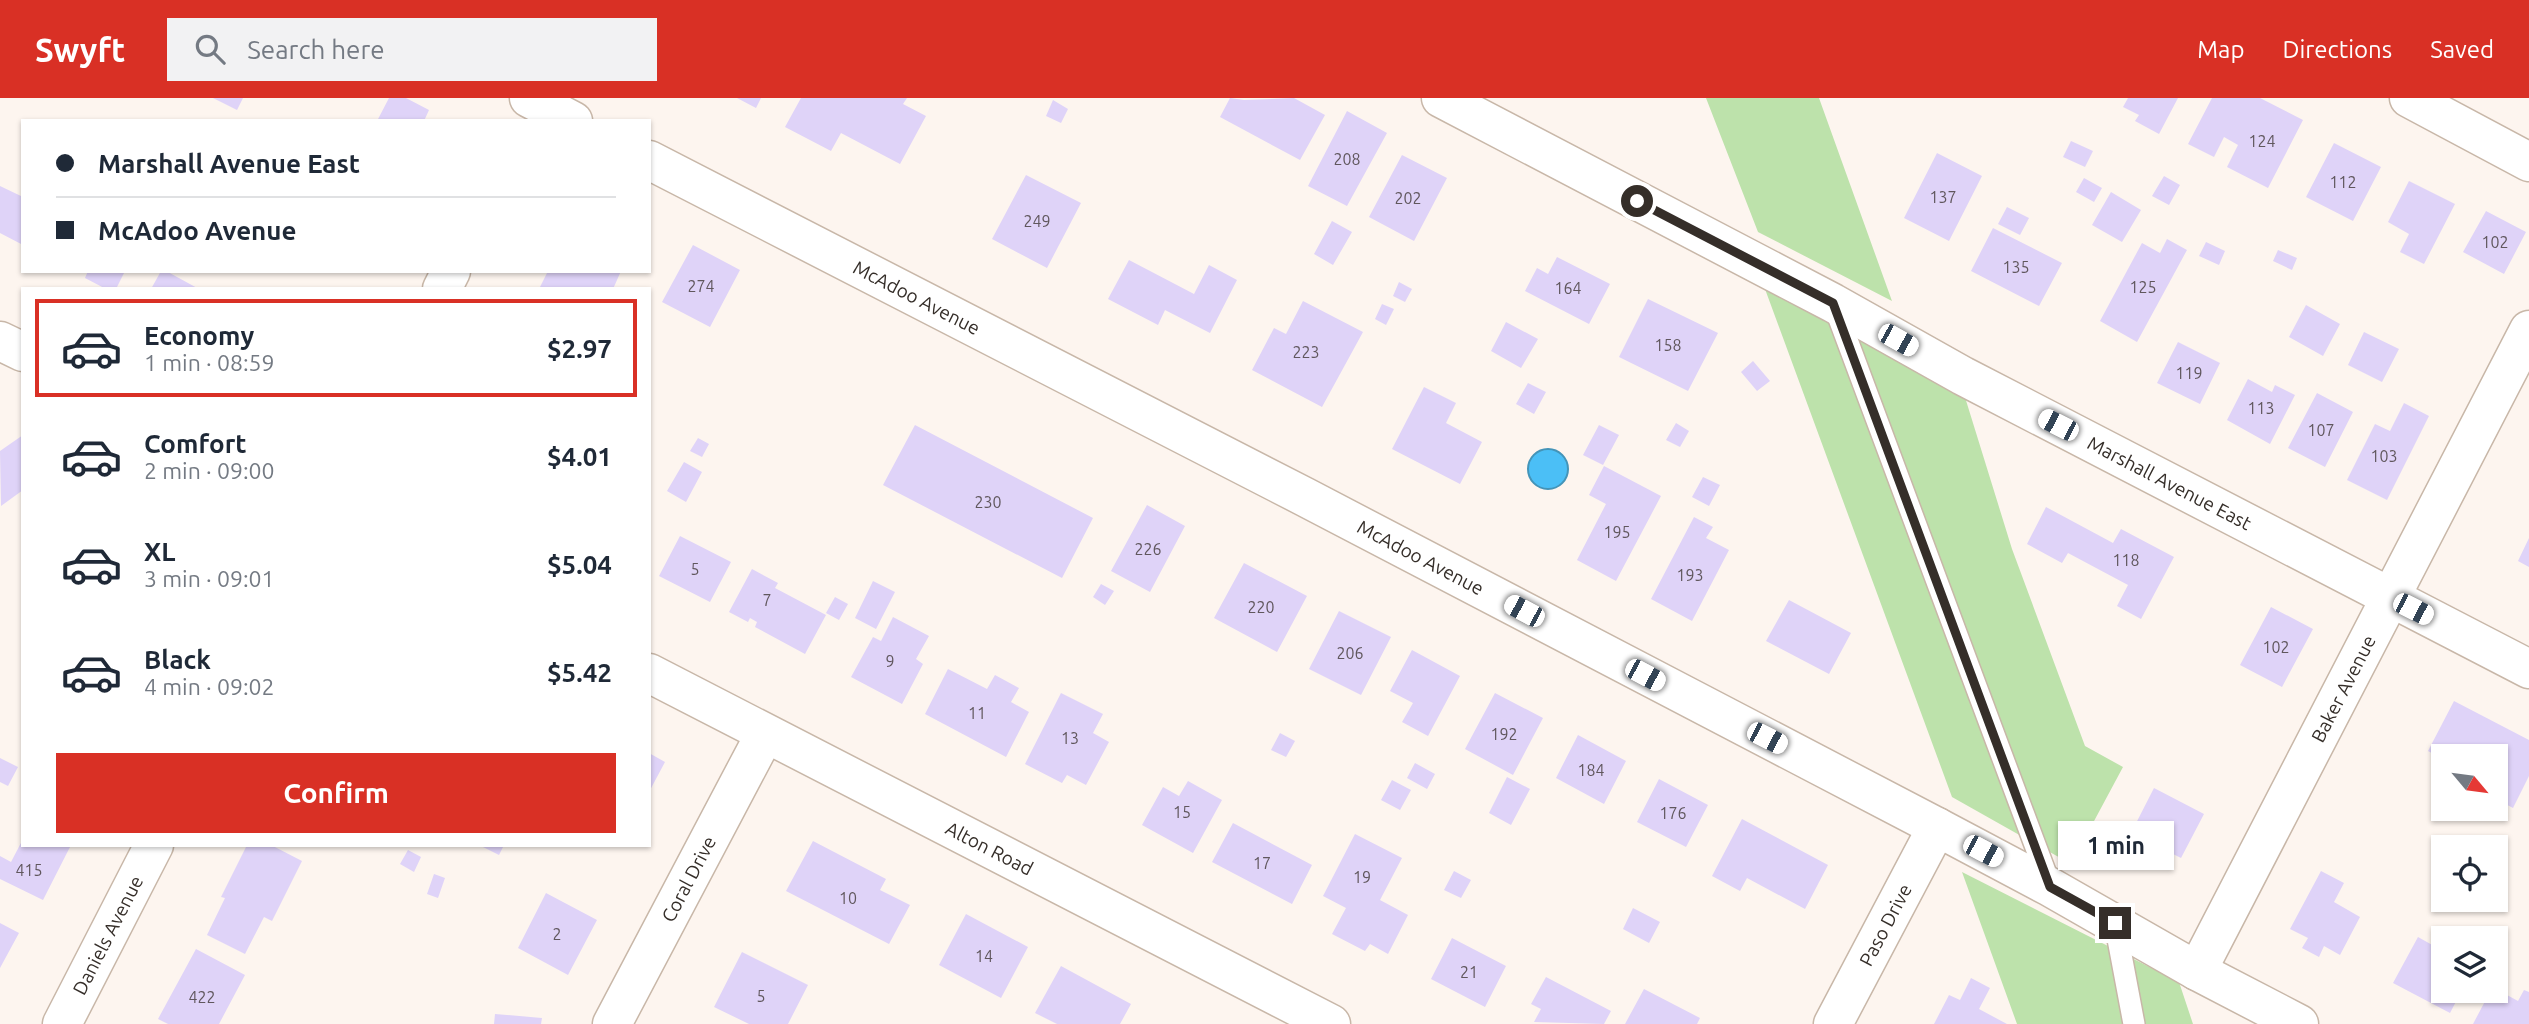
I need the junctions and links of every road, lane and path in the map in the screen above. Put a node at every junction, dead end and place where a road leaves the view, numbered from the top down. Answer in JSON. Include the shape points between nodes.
{"nodes":[{"id":1,"x":1441,"y":98,"type":"edge"},
{"id":2,"x":2409,"y":98,"type":"edge"},
{"id":3,"x":535,"y":105,"type":"edge"},
{"id":4,"x":568,"y":119,"type":"edge"},
{"id":5,"x":651,"y":161,"type":"edge"},
{"id":6,"x":2529,"y":162,"type":"edge"},
{"id":7,"x":1833,"y":303,"type":"junction"},
{"id":8,"x":2529,"y":330,"type":"edge"},
{"id":9,"x":0,"y":341,"type":"edge"},
{"id":10,"x":21,"y":351,"type":"edge"},
{"id":11,"x":2390,"y":597,"type":"junction"},
{"id":12,"x":2529,"y":669,"type":"edge"},
{"id":13,"x":651,"y":674,"type":"edge"},
{"id":14,"x":765,"y":734,"type":"junction"},
{"id":15,"x":1937,"y":827,"type":"junction"},
{"id":16,"x":153,"y":847,"type":"edge"},
{"id":17,"x":2050,"y":887,"type":"junction"},
{"id":18,"x":2115,"y":923,"type":"junction"},
{"id":19,"x":2197,"y":971,"type":"junction"},
{"id":20,"x":62,"y":1024,"type":"edge"},
{"id":21,"x":612,"y":1024,"type":"edge"},
{"id":22,"x":1331,"y":1024,"type":"edge"},
{"id":23,"x":1833,"y":1024,"type":"edge"},
{"id":24,"x":2134,"y":1024,"type":"edge"},
{"id":25,"x":2299,"y":1024,"type":"edge"}],
"edges":[{"from":1,"to":7,"type":"street","name":"Marshall Avenue East"},
{"from":2,"to":6,"type":"street"},
{"from":3,"to":4,"type":"street"},
{"from":5,"to":15,"type":"street","name":"McAdoo Avenue"},
{"from":7,"to":11,"type":"street","name":"Marshall Avenue East","via":[[1963,376]]},
{"from":7,"to":17,"type":"lane"},
{"from":8,"to":11,"type":"street","name":"Baker Avenue"},
{"from":9,"to":10,"type":"street"},
{"from":11,"to":12,"type":"street","name":"Marshall Avenue East"},
{"from":11,"to":19,"type":"street","name":"Baker Avenue"},
{"from":13,"to":14,"type":"street","name":"Alton Road"},
{"from":14,"to":21,"type":"street","name":"Coral Drive"},
{"from":14,"to":22,"type":"street","name":"Alton Road"},
{"from":15,"to":17,"type":"street","name":"McAdoo Avenue"},
{"from":15,"to":23,"type":"street","name":"Paso Drive"},
{"from":16,"to":20,"type":"street","name":"Daniels Avenue"},
{"from":17,"to":18,"type":"street","name":"McAdoo Avenue"},
{"from":18,"to":19,"type":"street","name":"McAdoo Avenue"},
{"from":18,"to":24,"type":"lane"},
{"from":19,"to":25,"type":"street","name":"McAdoo Avenue"}]}
